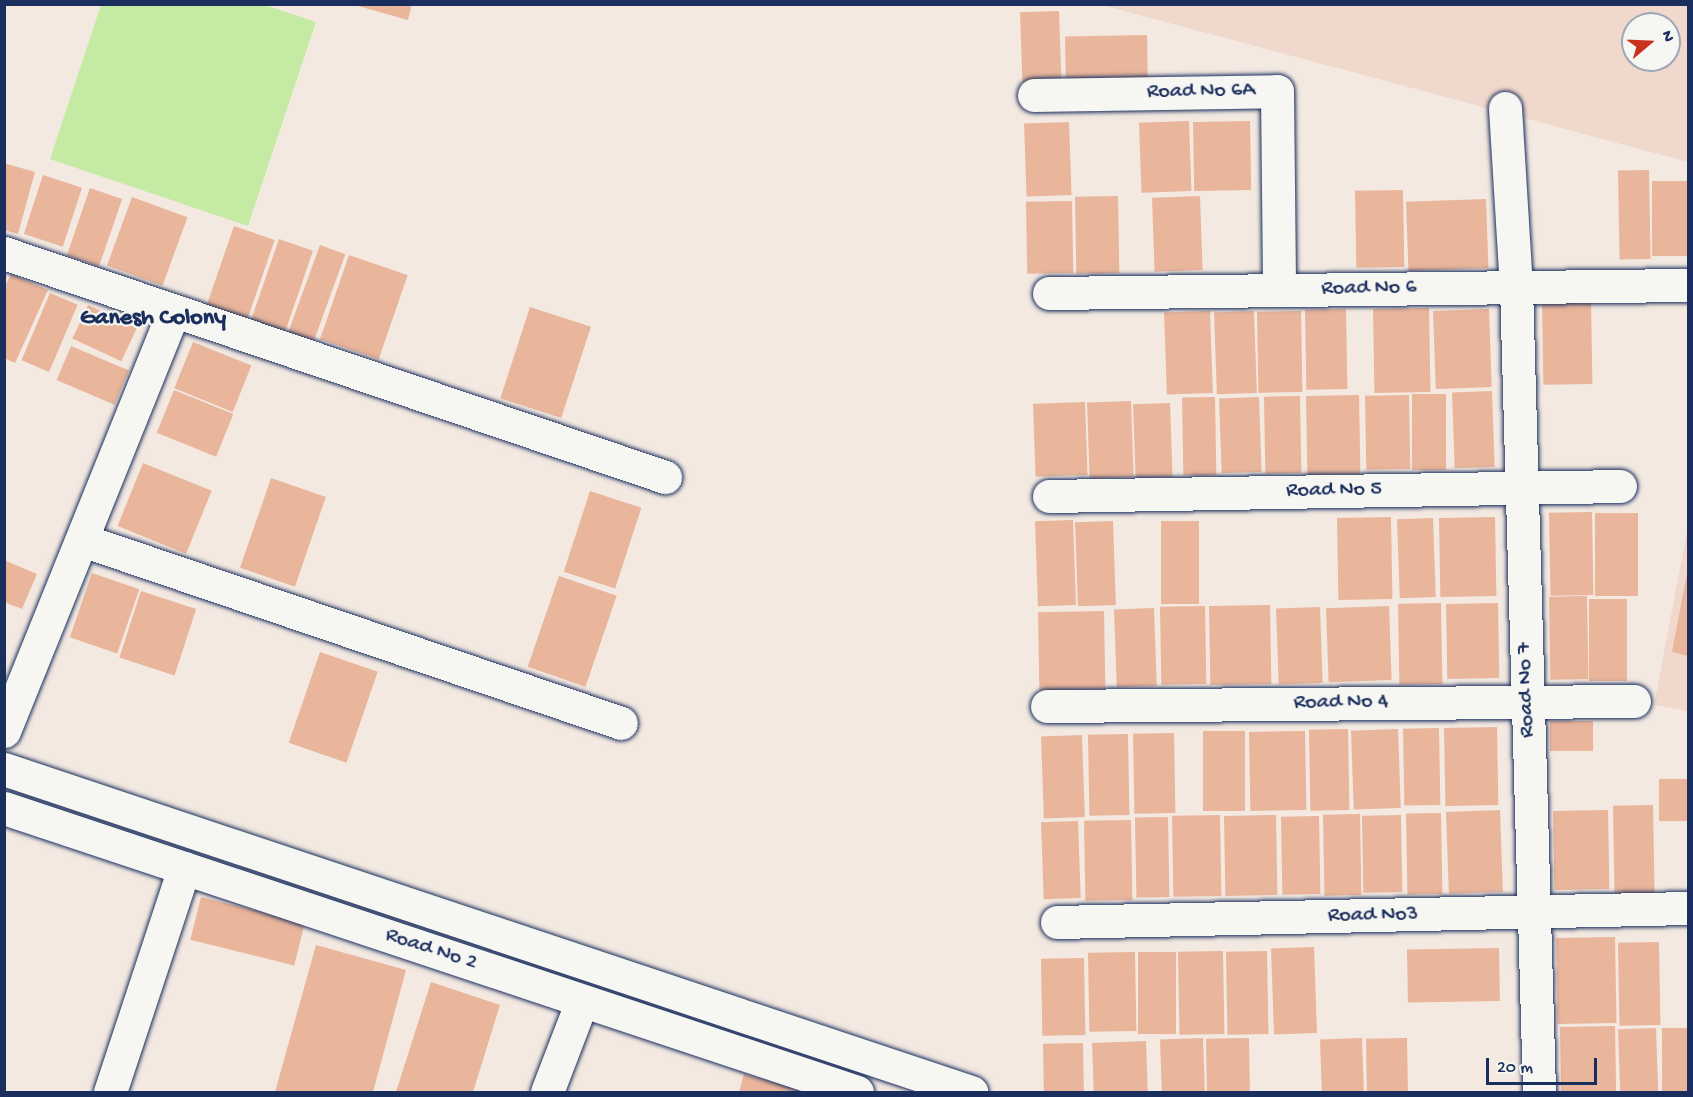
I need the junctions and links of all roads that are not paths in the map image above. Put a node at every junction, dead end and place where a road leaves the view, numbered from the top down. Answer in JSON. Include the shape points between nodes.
{"nodes":[{"id":1,"x":1034,"y":95,"type":"dead end"},
{"id":2,"x":1505,"y":108,"type":"dead end"},
{"id":3,"x":4,"y":253,"type":"edge"},
{"id":4,"x":1689,"y":285,"type":"edge"},
{"id":5,"x":1516,"y":287,"type":"junction"},
{"id":6,"x":1279,"y":290,"type":"junction"},
{"id":7,"x":1049,"y":293,"type":"dead end"},
{"id":8,"x":174,"y":311,"type":"junction"},
{"id":9,"x":665,"y":477,"type":"dead end"},
{"id":10,"x":1620,"y":486,"type":"dead end"},
{"id":11,"x":1522,"y":488,"type":"junction"},
{"id":12,"x":1049,"y":496,"type":"dead end"},
{"id":13,"x":82,"y":540,"type":"junction"},
{"id":14,"x":1528,"y":701,"type":"junction"},
{"id":15,"x":1634,"y":701,"type":"dead end"},
{"id":16,"x":1047,"y":706,"type":"dead end"},
{"id":17,"x":621,"y":723,"type":"dead end"},
{"id":18,"x":4,"y":731,"type":"edge"},
{"id":19,"x":4,"y":769,"type":"edge"},
{"id":20,"x":4,"y":808,"type":"edge"},
{"id":21,"x":184,"y":868,"type":"junction"},
{"id":22,"x":1689,"y":908,"type":"edge"},
{"id":23,"x":1534,"y":913,"type":"junction"},
{"id":24,"x":1057,"y":922,"type":"dead end"},
{"id":25,"x":582,"y":1001,"type":"junction"},
{"id":26,"x":110,"y":1092,"type":"edge"},
{"id":27,"x":547,"y":1092,"type":"edge"},
{"id":28,"x":857,"y":1092,"type":"edge"},
{"id":29,"x":971,"y":1092,"type":"edge"},
{"id":30,"x":1539,"y":1092,"type":"edge"}],
"edges":[{"from":1,"to":6,"type":"street","name":"Road No 6A","via":[[1277,91]]},
{"from":2,"to":5,"type":"street","name":"Road No 7"},
{"from":3,"to":8,"type":"street"},
{"from":4,"to":5,"type":"street","name":"Road No 6"},
{"from":5,"to":6,"type":"street","name":"Road No 6"},
{"from":5,"to":11,"type":"street","name":"Road No 7"},
{"from":6,"to":7,"type":"street","name":"Road No 6"},
{"from":8,"to":9,"type":"street"},
{"from":8,"to":13,"type":"street"},
{"from":10,"to":11,"type":"street","name":"Road No 5"},
{"from":11,"to":12,"type":"street","name":"Road No 5"},
{"from":11,"to":14,"type":"street","name":"Road No 7"},
{"from":13,"to":17,"type":"street"},
{"from":13,"to":18,"type":"street"},
{"from":14,"to":15,"type":"street","name":"Road No 4"},
{"from":14,"to":16,"type":"street","name":"Road No 4"},
{"from":14,"to":23,"type":"street","name":"Road No 7"},
{"from":19,"to":29,"type":"street"},
{"from":20,"to":21,"type":"street","name":"Road No 2"},
{"from":21,"to":25,"type":"street","name":"Road No 2"},
{"from":21,"to":26,"type":"street"},
{"from":22,"to":23,"type":"street","name":"Road No3"},
{"from":23,"to":24,"type":"street","name":"Road No3"},
{"from":23,"to":30,"type":"street","name":"Road No 7"},
{"from":25,"to":27,"type":"street"},
{"from":25,"to":28,"type":"street","name":"Road No 2"}]}
